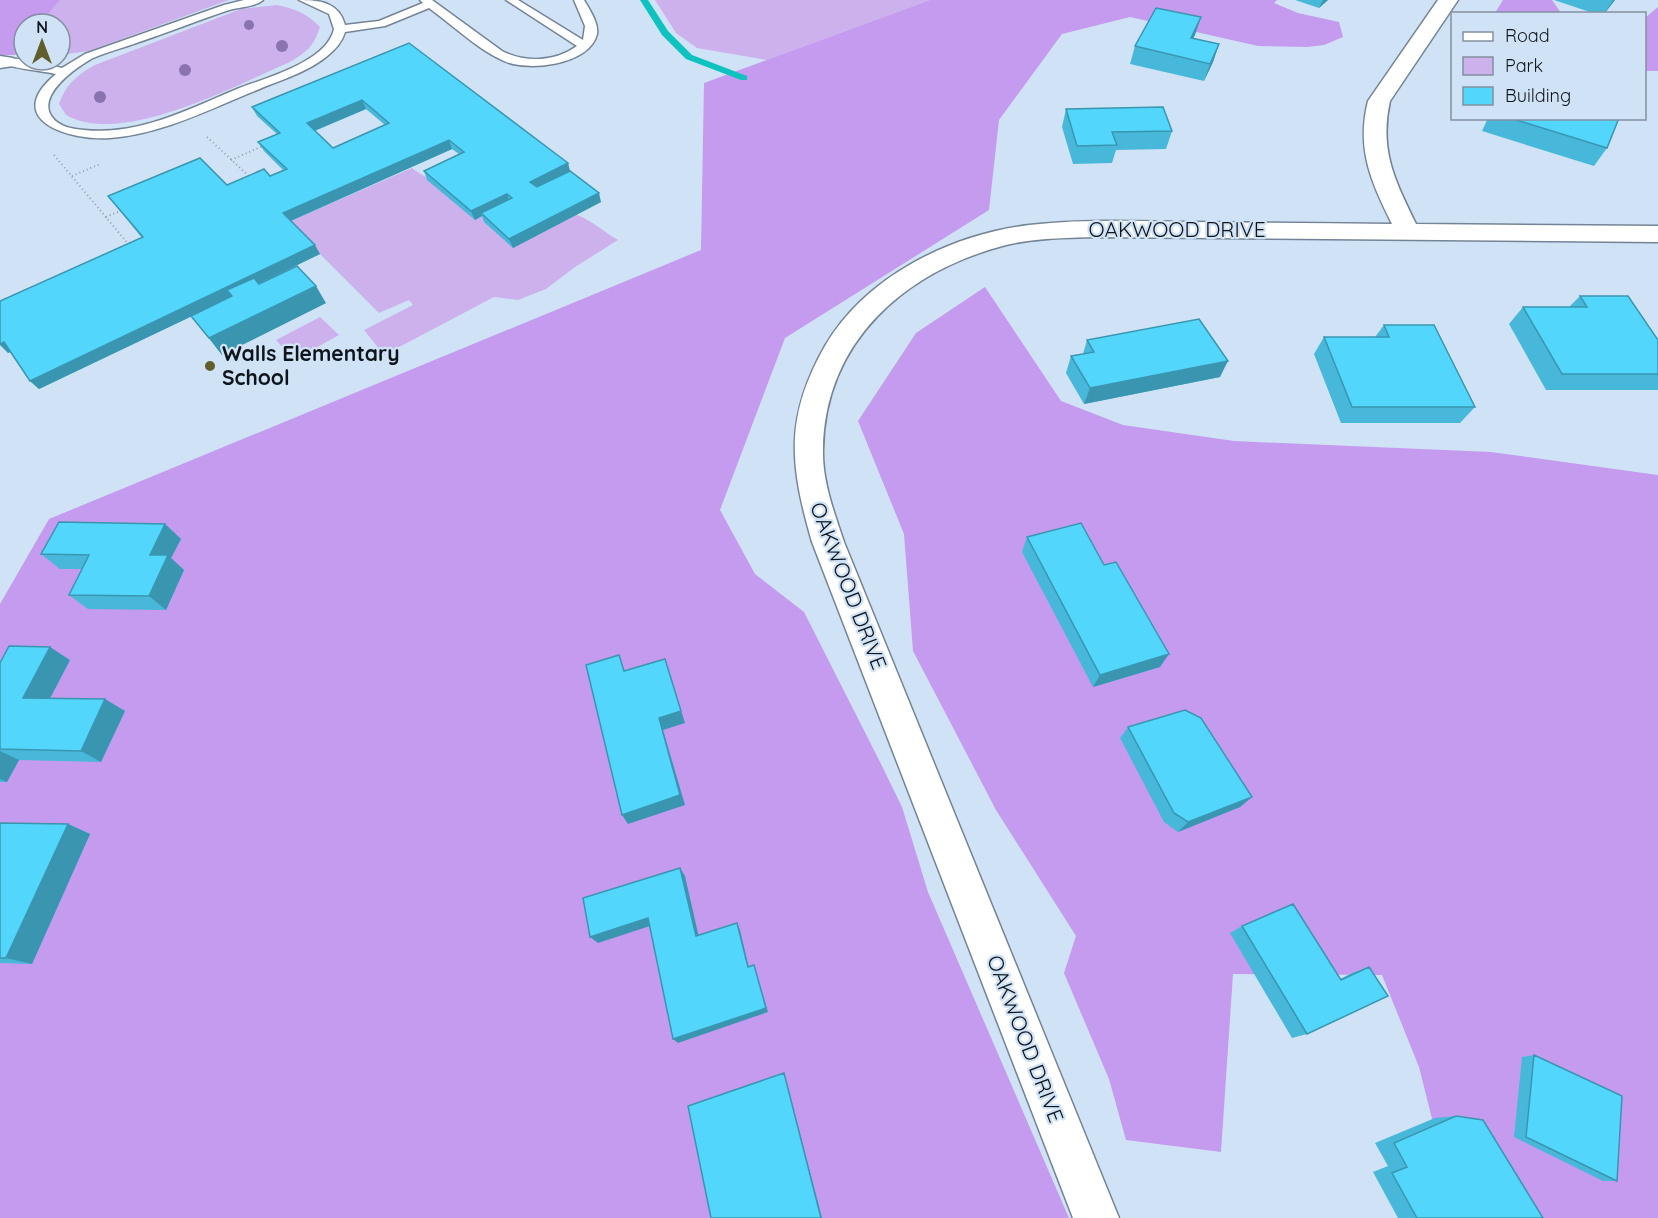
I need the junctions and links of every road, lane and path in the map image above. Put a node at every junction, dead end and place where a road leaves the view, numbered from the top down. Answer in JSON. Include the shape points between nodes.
{"nodes":[{"id":1,"x":258,"y":0,"type":"edge"},
{"id":2,"x":304,"y":0,"type":"edge"},
{"id":3,"x":511,"y":0,"type":"edge"},
{"id":4,"x":579,"y":0,"type":"edge"},
{"id":5,"x":1448,"y":0,"type":"edge"},
{"id":6,"x":428,"y":2,"type":"edge"},
{"id":7,"x":340,"y":28,"type":"junction"},
{"id":8,"x":585,"y":46,"type":"junction"},
{"id":9,"x":72,"y":66,"type":"edge"},
{"id":10,"x":62,"y":72,"type":"edge"},
{"id":11,"x":203,"y":132,"type":"dead end"},
{"id":12,"x":271,"y":142,"type":"edge"},
{"id":13,"x":48,"y":148,"type":"dead end"},
{"id":14,"x":231,"y":160,"type":"junction"},
{"id":15,"x":257,"y":184,"type":"edge"},
{"id":16,"x":120,"y":211,"type":"edge"},
{"id":17,"x":106,"y":217,"type":"junction"},
{"id":18,"x":1408,"y":232,"type":"junction"},
{"id":19,"x":1658,"y":234,"type":"edge"},
{"id":20,"x":132,"y":249,"type":"edge"},
{"id":21,"x":1096,"y":1218,"type":"edge"}],
"edges":[{"from":1,"to":9,"type":"lane","via":[[89,56]]},
{"from":2,"to":7,"type":"lane","via":[[333,12]]},
{"from":3,"to":8,"type":"lane"},
{"from":4,"to":8,"type":"lane","via":[[590,26],[591,35]]},
{"from":5,"to":18,"type":"street","via":[[1379,101],[1374,117],[1375,157]]},
{"from":6,"to":7,"type":"lane","via":[[381,24]]},
{"from":6,"to":8,"type":"lane","via":[[511,61],[546,62],[575,54]]},
{"from":7,"to":10,"type":"lane","via":[[330,48],[304,66],[160,124],[119,134],[80,134],[52,124],[44,116],[42,99]]},
{"from":11,"to":14,"type":"path"},
{"from":12,"to":14,"type":"path"},
{"from":13,"to":17,"type":"path"},
{"from":14,"to":15,"type":"path"},
{"from":16,"to":17,"type":"path"},
{"from":17,"to":20,"type":"path"},
{"from":18,"to":19,"type":"street","name":"OAKWOOD DRIVE"},
{"from":18,"to":21,"type":"street","name":"OAKWOOD DRIVE","via":[[1097,229],[1052,230],[1005,238],[930,264],[894,286],[844,334],[825,366],[808,450],[813,490],[828,542]]}]}
